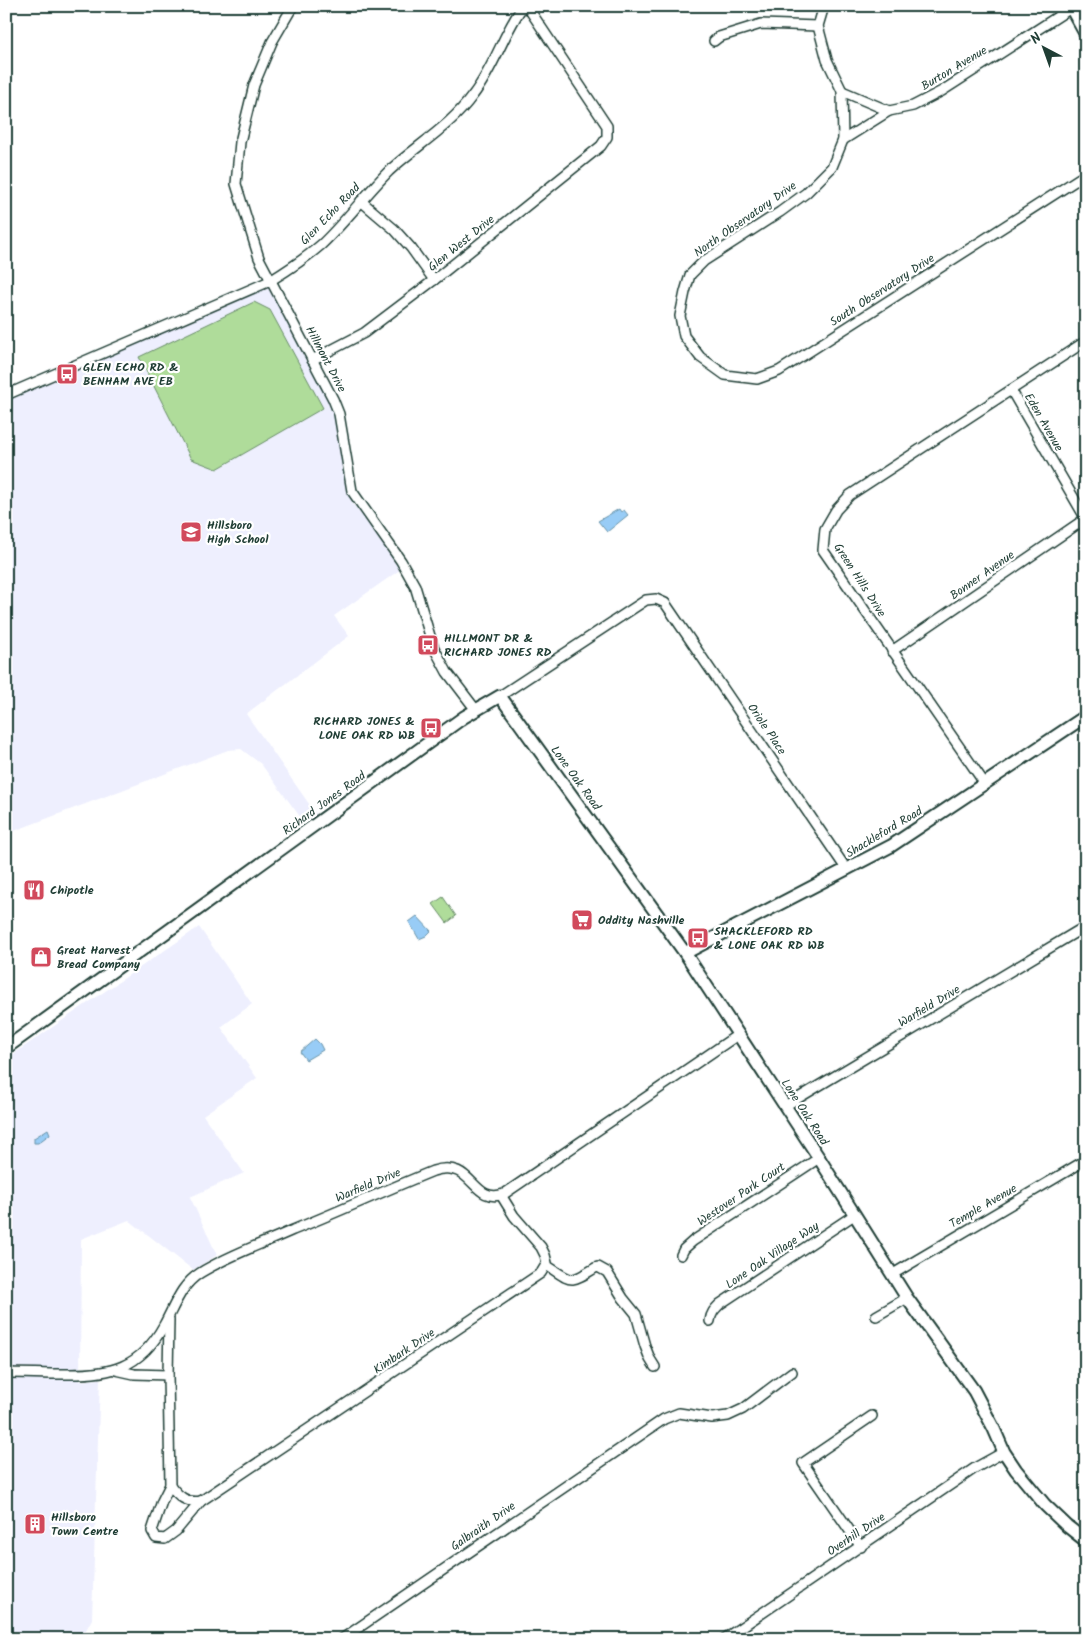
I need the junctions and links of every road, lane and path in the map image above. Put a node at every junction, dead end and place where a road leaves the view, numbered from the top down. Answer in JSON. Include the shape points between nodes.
{"nodes":[{"id":1,"x":293,"y":6,"type":"edge"},
{"id":2,"x":523,"y":6,"type":"edge"},
{"id":3,"x":527,"y":6,"type":"edge"},
{"id":4,"x":824,"y":6,"type":"edge"},
{"id":5,"x":1070,"y":7,"type":"edge"},
{"id":6,"x":818,"y":26,"type":"junction"},
{"id":7,"x":1086,"y":35,"type":"edge"},
{"id":8,"x":714,"y":41,"type":"dead end"},
{"id":9,"x":842,"y":91,"type":"junction"},
{"id":10,"x":889,"y":111,"type":"junction"},
{"id":11,"x":843,"y":140,"type":"junction"},
{"id":12,"x":1086,"y":174,"type":"edge"},
{"id":13,"x":361,"y":201,"type":"junction"},
{"id":14,"x":434,"y":280,"type":"junction"},
{"id":15,"x":270,"y":281,"type":"junction"},
{"id":16,"x":1086,"y":341,"type":"edge"},
{"id":17,"x":691,"y":344,"type":"joint"},
{"id":18,"x":312,"y":360,"type":"junction"},
{"id":19,"x":1011,"y":390,"type":"junction"},
{"id":20,"x":6,"y":395,"type":"edge"},
{"id":21,"x":1086,"y":519,"type":"edge"},
{"id":22,"x":665,"y":603,"type":"joint"},
{"id":23,"x":892,"y":651,"type":"junction"},
{"id":24,"x":500,"y":696,"type":"junction"},
{"id":25,"x":476,"y":710,"type":"junction"},
{"id":26,"x":1085,"y":718,"type":"edge"},
{"id":27,"x":985,"y":784,"type":"junction"},
{"id":28,"x":847,"y":870,"type":"junction"},
{"id":29,"x":1086,"y":926,"type":"edge"},
{"id":30,"x":685,"y":953,"type":"junction"},
{"id":31,"x":739,"y":1034,"type":"junction"},
{"id":32,"x":6,"y":1048,"type":"edge"},
{"id":33,"x":785,"y":1106,"type":"junction"},
{"id":34,"x":818,"y":1158,"type":"junction"},
{"id":35,"x":1086,"y":1160,"type":"edge"},
{"id":36,"x":501,"y":1195,"type":"junction"},
{"id":37,"x":854,"y":1215,"type":"junction"},
{"id":38,"x":681,"y":1255,"type":"dead end"},
{"id":39,"x":546,"y":1265,"type":"junction"},
{"id":40,"x":893,"y":1274,"type":"junction"},
{"id":41,"x":907,"y":1298,"type":"junction"},
{"id":42,"x":169,"y":1316,"type":"junction"},
{"id":43,"x":876,"y":1316,"type":"dead end"},
{"id":44,"x":710,"y":1321,"type":"dead end"},
{"id":45,"x":655,"y":1367,"type":"dead end"},
{"id":46,"x":116,"y":1370,"type":"junction"},
{"id":47,"x":792,"y":1372,"type":"dead end"},
{"id":48,"x":6,"y":1373,"type":"edge"},
{"id":49,"x":168,"y":1375,"type":"junction"},
{"id":50,"x":872,"y":1416,"type":"dead end"},
{"id":51,"x":1004,"y":1452,"type":"junction"},
{"id":52,"x":170,"y":1485,"type":"junction"},
{"id":53,"x":201,"y":1501,"type":"junction"},
{"id":54,"x":1086,"y":1541,"type":"edge"},
{"id":55,"x":861,"y":1547,"type":"junction"},
{"id":56,"x":342,"y":1639,"type":"edge"},
{"id":57,"x":724,"y":1639,"type":"edge"}],
"edges":[{"from":1,"to":15,"type":"street","name":"Hillmont Drive","via":[[272,42],[254,84],[240,142],[236,184],[258,258]]},
{"from":2,"to":13,"type":"street","name":"Glen Echo Road","via":[[467,105],[449,124],[390,171]]},
{"from":3,"to":14,"type":"street","name":"Glen West Drive","via":[[607,126],[608,137],[601,146]]},
{"from":4,"to":6,"type":"street"},
{"from":5,"to":7,"type":"street"},
{"from":5,"to":10,"type":"street","name":"Burton Avenue","via":[[942,91],[913,106]]},
{"from":6,"to":8,"type":"street","via":[[761,24],[720,36]]},
{"from":6,"to":9,"type":"street","name":"North Observatory Drive","via":[[827,60]]},
{"from":9,"to":10,"type":"street"},
{"from":9,"to":11,"type":"street","name":"North Observatory Drive"},
{"from":10,"to":11,"type":"street"},
{"from":11,"to":17,"type":"street","name":"North Observatory Drive","via":[[832,167],[806,193],[704,262],[690,275],[680,316],[684,336]]},
{"from":12,"to":17,"type":"street","name":"South Observatory Drive","via":[[779,371],[757,379],[725,375],[700,357]]},
{"from":13,"to":14,"type":"street","via":[[394,229]]},
{"from":13,"to":15,"type":"street","name":"Glen Echo Road","via":[[322,244]]},
{"from":14,"to":18,"type":"street","name":"Glen West Drive","via":[[364,333]]},
{"from":15,"to":18,"type":"street","name":"Hillmont Drive"},
{"from":15,"to":20,"type":"street","name":"Glen Echo Road"},
{"from":16,"to":19,"type":"street","name":"Green Hills Drive"},
{"from":18,"to":25,"type":"street","name":"Hillmont Drive","via":[[339,414],[352,491],[401,561],[415,586],[433,646],[447,672]]},
{"from":19,"to":21,"type":"street","name":"Eden Avenue"},
{"from":19,"to":23,"type":"street","name":"Green Hills Drive","via":[[850,495],[825,529],[823,550]]},
{"from":21,"to":23,"type":"street","name":"Bonner Avenue"},
{"from":22,"to":24,"type":"street","name":"Richard Jones Road","via":[[656,599],[646,600]]},
{"from":22,"to":28,"type":"street","name":"Oriole Place"},
{"from":23,"to":27,"type":"street","name":"Green Hills Drive"},
{"from":24,"to":25,"type":"street","name":"Richard Jones Road"},
{"from":24,"to":30,"type":"street","name":"Lone Oak Road"},
{"from":25,"to":32,"type":"street","name":"Richard Jones Road"},
{"from":26,"to":27,"type":"street","name":"Shackleford Road"},
{"from":27,"to":28,"type":"street","name":"Shackleford Road","via":[[891,846]]},
{"from":28,"to":30,"type":"street","name":"Shackleford Road"},
{"from":29,"to":33,"type":"street","name":"Warfield Drive"},
{"from":30,"to":31,"type":"street","name":"Lone Oak Road"},
{"from":31,"to":33,"type":"street","name":"Lone Oak Road"},
{"from":31,"to":36,"type":"street"},
{"from":33,"to":34,"type":"street","name":"Lone Oak Road"},
{"from":34,"to":37,"type":"street","name":"Lone Oak Road"},
{"from":34,"to":38,"type":"street","name":"Westover Park Court","via":[[692,1241]]},
{"from":35,"to":40,"type":"street","name":"Temple Avenue"},
{"from":36,"to":39,"type":"street","via":[[541,1247]]},
{"from":36,"to":42,"type":"street","name":"Warfield Drive","via":[[484,1193],[453,1168],[432,1171],[208,1269],[184,1288]]},
{"from":37,"to":40,"type":"street","name":"Lone Oak Road"},
{"from":37,"to":44,"type":"street","name":"Lone Oak Village Way","via":[[720,1304]]},
{"from":39,"to":45,"type":"street","via":[[570,1280],[598,1267],[607,1272],[636,1314]]},
{"from":39,"to":53,"type":"street","name":"Kimbark Drive","via":[[529,1282]]},
{"from":40,"to":41,"type":"street","name":"Lone Oak Road"},
{"from":41,"to":43,"type":"street"},
{"from":41,"to":51,"type":"street","name":"Lone Oak Road","via":[[974,1391]]},
{"from":42,"to":46,"type":"street","name":"Warfield Drive","via":[[149,1347],[134,1361]]},
{"from":42,"to":49,"type":"street","name":"Kimbark Drive"},
{"from":46,"to":48,"type":"street","name":"Warfield Drive","via":[[88,1374]]},
{"from":46,"to":49,"type":"street"},
{"from":47,"to":56,"type":"street","name":"Galbraith Drive","via":[[743,1409],[728,1416],[712,1418],[679,1413],[664,1419]]},
{"from":49,"to":52,"type":"street","name":"Kimbark Drive"},
{"from":50,"to":55,"type":"street","via":[[803,1463]]},
{"from":51,"to":54,"type":"street","name":"Lone Oak Road","via":[[1045,1505]]},
{"from":51,"to":55,"type":"street","name":"Overhill Drive","via":[[975,1468]]},
{"from":52,"to":53,"type":"street","via":[[188,1501]]},
{"from":52,"to":53,"type":"street","name":"Kimbark Drive","via":[[152,1527],[156,1538],[165,1539],[173,1534]]},
{"from":55,"to":57,"type":"street","name":"Overhill Drive"}]}
